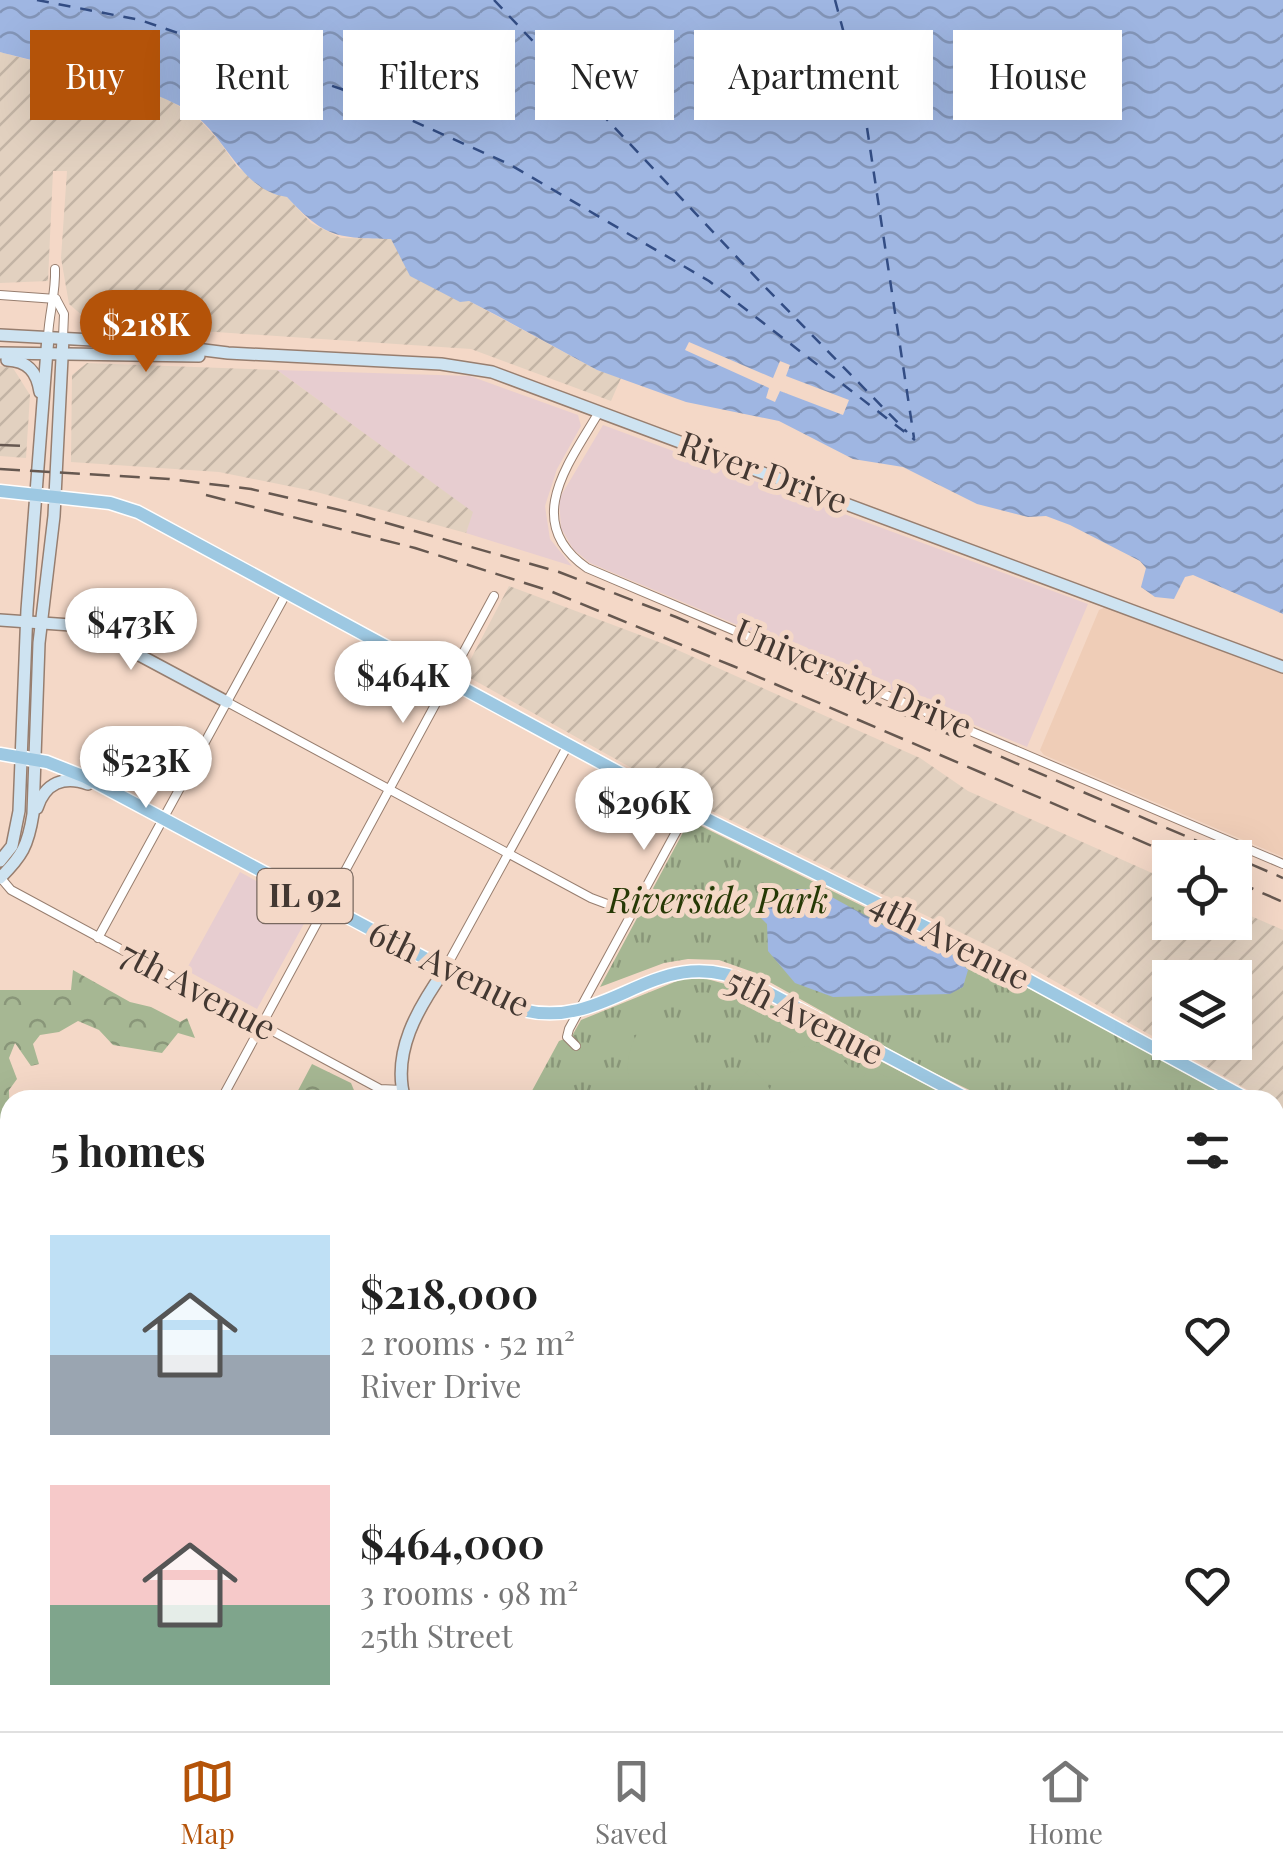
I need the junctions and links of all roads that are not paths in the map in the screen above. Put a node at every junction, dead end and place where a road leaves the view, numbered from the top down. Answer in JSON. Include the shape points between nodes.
{"nodes":[{"id":1,"x":56,"y":269,"type":"dead end"},
{"id":2,"x":0,"y":296,"type":"edge"},
{"id":3,"x":56,"y":298,"type":"junction"},
{"id":4,"x":0,"y":335,"type":"edge"},
{"id":5,"x":48,"y":338,"type":"junction"},
{"id":6,"x":63,"y":338,"type":"junction"},
{"id":7,"x":228,"y":353,"type":"junction"},
{"id":8,"x":47,"y":354,"type":"junction"},
{"id":9,"x":61,"y":354,"type":"junction"},
{"id":10,"x":0,"y":356,"type":"edge"},
{"id":11,"x":41,"y":411,"type":"junction"},
{"id":12,"x":599,"y":412,"type":"junction"},
{"id":13,"x":0,"y":491,"type":"edge"},
{"id":14,"x":37,"y":496,"type":"junction"},
{"id":15,"x":55,"y":498,"type":"junction"},
{"id":16,"x":287,"y":592,"type":"junction"},
{"id":17,"x":494,"y":596,"type":"dead end"},
{"id":18,"x":0,"y":620,"type":"edge"},
{"id":19,"x":27,"y":622,"type":"junction"},
{"id":20,"x":42,"y":622,"type":"junction"},
{"id":21,"x":1283,"y":667,"type":"edge"},
{"id":22,"x":449,"y":680,"type":"junction"},
{"id":23,"x":227,"y":702,"type":"junction"},
{"id":24,"x":568,"y":745,"type":"junction"},
{"id":25,"x":0,"y":754,"type":"edge"},
{"id":26,"x":28,"y":758,"type":"junction"},
{"id":27,"x":390,"y":789,"type":"junction"},
{"id":28,"x":122,"y":798,"type":"junction"},
{"id":29,"x":688,"y":810,"type":"junction"},
{"id":30,"x":163,"y":819,"type":"junction"},
{"id":31,"x":29,"y":841,"type":"junction"},
{"id":32,"x":509,"y":853,"type":"junction"},
{"id":33,"x":0,"y":861,"type":"edge"},
{"id":34,"x":1283,"y":864,"type":"edge"},
{"id":35,"x":0,"y":877,"type":"edge"},
{"id":36,"x":325,"y":907,"type":"junction"},
{"id":37,"x":631,"y":913,"type":"junction"},
{"id":38,"x":98,"y":938,"type":"junction"},
{"id":39,"x":444,"y":970,"type":"junction"},
{"id":40,"x":579,"y":1012,"type":"junction"},
{"id":41,"x":261,"y":1025,"type":"junction"},
{"id":42,"x":576,"y":1046,"type":"dead end"},
{"id":43,"x":226,"y":1090,"type":"edge"},
{"id":44,"x":384,"y":1090,"type":"edge"},
{"id":45,"x":402,"y":1090,"type":"edge"},
{"id":46,"x":951,"y":1090,"type":"edge"},
{"id":47,"x":1231,"y":1090,"type":"edge"}],
"edges":[{"from":1,"to":3,"type":"street"},
{"from":2,"to":3,"type":"street"},
{"from":3,"to":5,"type":"street"},
{"from":3,"to":6,"type":"street","via":[[64,314]]},
{"from":4,"to":5,"type":"street","name":"River Drive"},
{"from":5,"to":6,"type":"street","name":"River Drive"},
{"from":5,"to":8,"type":"street"},
{"from":6,"to":7,"type":"street","name":"River Drive"},
{"from":6,"to":9,"type":"street"},
{"from":7,"to":9,"type":"street","name":"River Drive"},
{"from":7,"to":12,"type":"street","name":"River Drive","via":[[462,366]]},
{"from":8,"to":9,"type":"street","name":"River Drive"},
{"from":8,"to":10,"type":"street","name":"River Drive"},
{"from":8,"to":11,"type":"street"},
{"from":9,"to":15,"type":"street"},
{"from":10,"to":11,"type":"street","via":[[33,370]]},
{"from":11,"to":14,"type":"street"},
{"from":12,"to":21,"type":"street","name":"River Drive"},
{"from":12,"to":34,"type":"street","name":"University Drive","via":[[563,475],[553,516],[560,541],[588,568]]},
{"from":13,"to":14,"type":"main road","name":"4th Avenue"},
{"from":14,"to":15,"type":"main road","name":"4th Avenue"},
{"from":14,"to":19,"type":"street"},
{"from":15,"to":16,"type":"main road","name":"4th Avenue","via":[[125,506]]},
{"from":15,"to":20,"type":"street"},
{"from":16,"to":22,"type":"main road","name":"4th Avenue"},
{"from":16,"to":23,"type":"street"},
{"from":17,"to":22,"type":"street"},
{"from":18,"to":19,"type":"street"},
{"from":19,"to":20,"type":"street"},
{"from":19,"to":26,"type":"street"},
{"from":20,"to":23,"type":"street","via":[[90,627]]},
{"from":20,"to":26,"type":"street"},
{"from":22,"to":24,"type":"main road","name":"4th Avenue"},
{"from":22,"to":27,"type":"street"},
{"from":23,"to":27,"type":"street"},
{"from":23,"to":30,"type":"street"},
{"from":24,"to":29,"type":"main road","name":"4th Avenue"},
{"from":24,"to":32,"type":"street"},
{"from":25,"to":26,"type":"main road","name":"6th Avenue","number":"IL 92"},
{"from":26,"to":28,"type":"main road","name":"6th Avenue","number":"IL 92","via":[[73,771]]},
{"from":26,"to":31,"type":"street"},
{"from":26,"to":33,"type":"street","via":[[18,825]]},
{"from":27,"to":32,"type":"street"},
{"from":27,"to":36,"type":"street"},
{"from":28,"to":30,"type":"main road","name":"6th Avenue","number":"IL 92"},
{"from":28,"to":31,"type":"street","via":[[78,780],[54,784],[42,793]]},
{"from":29,"to":37,"type":"street"},
{"from":29,"to":47,"type":"main road","name":"4th Avenue","via":[[988,958]]},
{"from":30,"to":36,"type":"main road","name":"6th Avenue","number":"IL 92"},
{"from":30,"to":38,"type":"street"},
{"from":31,"to":35,"type":"street"},
{"from":32,"to":37,"type":"street"},
{"from":32,"to":39,"type":"street"},
{"from":35,"to":38,"type":"street","name":"7th Avenue","via":[[11,890]]},
{"from":36,"to":39,"type":"main road","name":"6th Avenue","number":"IL 92"},
{"from":36,"to":41,"type":"street"},
{"from":37,"to":40,"type":"street"},
{"from":38,"to":41,"type":"street","name":"7th Avenue"},
{"from":39,"to":40,"type":"main road","name":"6th Avenue","number":"IL 92","via":[[522,1010]]},
{"from":39,"to":45,"type":"street","via":[[408,1035]]},
{"from":40,"to":42,"type":"street","via":[[567,1037]]},
{"from":40,"to":46,"type":"main road","name":"5th Avenue","number":"IL 92","via":[[668,974],[724,973]]},
{"from":41,"to":43,"type":"street"},
{"from":41,"to":44,"type":"street","name":"7th Avenue"}]}
